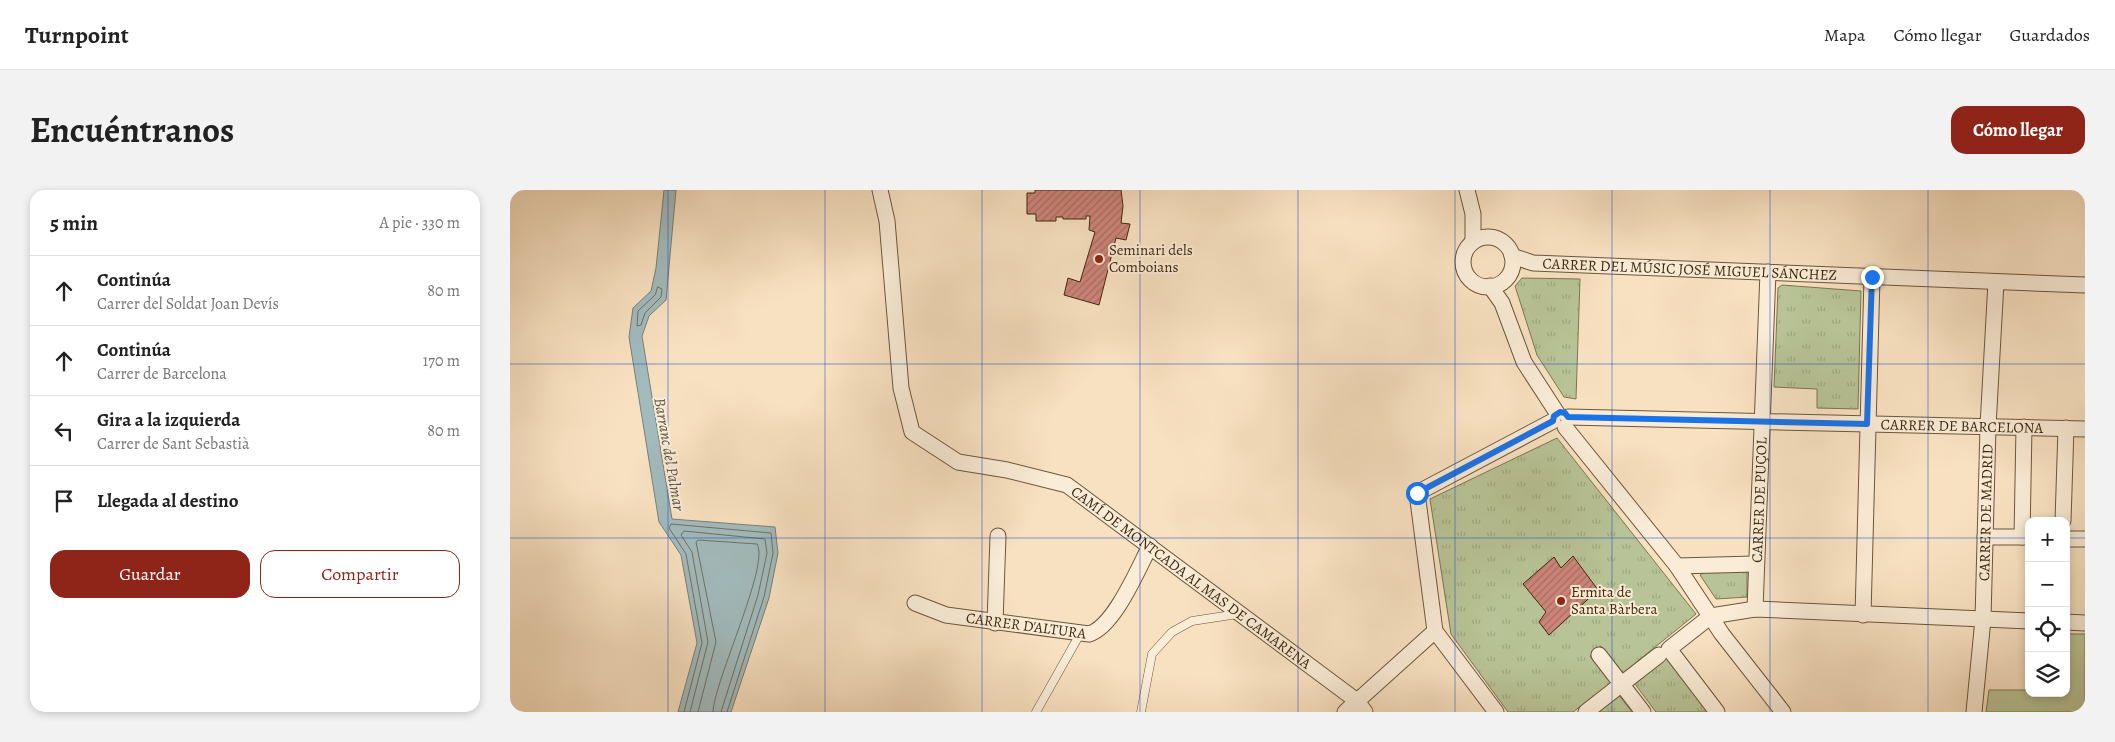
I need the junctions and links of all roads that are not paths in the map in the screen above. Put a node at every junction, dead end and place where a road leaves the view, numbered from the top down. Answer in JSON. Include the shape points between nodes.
{"nodes":[{"id":1,"x":880,"y":190,"type":"edge"},
{"id":2,"x":1467,"y":190,"type":"edge"},
{"id":3,"x":1473,"y":214,"type":"junction"},
{"id":4,"x":1496,"y":238,"type":"junction"},
{"id":5,"x":1473,"y":242,"type":"junction"},
{"id":6,"x":1768,"y":272,"type":"junction"},
{"id":7,"x":1504,"y":274,"type":"junction"},
{"id":8,"x":1872,"y":277,"type":"junction"},
{"id":9,"x":1996,"y":282,"type":"junction"},
{"id":10,"x":2085,"y":286,"type":"edge"},
{"id":11,"x":1561,"y":419,"type":"junction"},
{"id":12,"x":1761,"y":420,"type":"junction"},
{"id":13,"x":1867,"y":424,"type":"junction"},
{"id":14,"x":1988,"y":426,"type":"junction"},
{"id":15,"x":2024,"y":428,"type":"junction"},
{"id":16,"x":2066,"y":428,"type":"junction"},
{"id":17,"x":2085,"y":429,"type":"edge"},
{"id":18,"x":2026,"y":517,"type":"edge"},
{"id":19,"x":2063,"y":517,"type":"edge"},
{"id":20,"x":998,"y":536,"type":"dead end"},
{"id":21,"x":1985,"y":537,"type":"junction"},
{"id":22,"x":2025,"y":537,"type":"edge"},
{"id":23,"x":2070,"y":538,"type":"edge"},
{"id":24,"x":2085,"y":540,"type":"edge"},
{"id":25,"x":1150,"y":546,"type":"junction"},
{"id":26,"x":1755,"y":564,"type":"junction"},
{"id":27,"x":1677,"y":566,"type":"junction"},
{"id":28,"x":915,"y":603,"type":"dead end"},
{"id":29,"x":1755,"y":609,"type":"junction"},
{"id":30,"x":1240,"y":614,"type":"junction"},
{"id":31,"x":1863,"y":614,"type":"junction"},
{"id":32,"x":1711,"y":616,"type":"junction"},
{"id":33,"x":1983,"y":619,"type":"junction"},
{"id":34,"x":2025,"y":621,"type":"edge"},
{"id":35,"x":2070,"y":622,"type":"edge"},
{"id":36,"x":994,"y":623,"type":"junction"},
{"id":37,"x":2085,"y":623,"type":"edge"},
{"id":38,"x":1435,"y":631,"type":"junction"},
{"id":39,"x":1080,"y":634,"type":"junction"},
{"id":40,"x":1659,"y":655,"type":"dead end"},
{"id":41,"x":1599,"y":656,"type":"dead end"},
{"id":42,"x":1621,"y":684,"type":"junction"},
{"id":43,"x":1361,"y":706,"type":"edge"},
{"id":44,"x":1036,"y":712,"type":"edge"},
{"id":45,"x":1141,"y":712,"type":"edge"},
{"id":46,"x":1344,"y":712,"type":"edge"},
{"id":47,"x":1496,"y":712,"type":"edge"},
{"id":48,"x":1586,"y":712,"type":"edge"},
{"id":49,"x":1643,"y":712,"type":"edge"},
{"id":50,"x":1717,"y":712,"type":"edge"},
{"id":51,"x":1783,"y":712,"type":"edge"},
{"id":52,"x":1974,"y":712,"type":"edge"}],
"edges":[{"from":1,"to":25,"type":"street","name":"CAMÍ DE MONTCADA AL MAS DE CAMARENA","via":[[887,221],[901,388],[912,432],[958,462],[1067,484]]},
{"from":2,"to":3,"type":"street"},
{"from":3,"to":4,"type":"street","via":[[1484,230]]},
{"from":3,"to":5,"type":"street"},
{"from":4,"to":5,"type":"street"},
{"from":4,"to":7,"type":"street","via":[[1504,242]]},
{"from":5,"to":7,"type":"street","via":[[1464,255],[1465,270],[1475,282]]},
{"from":6,"to":7,"type":"street","name":"CARRER DEL MÚSIC JOSÉ MIGUEL SÁNCHEZ","via":[[1533,263]]},
{"from":6,"to":8,"type":"street","name":"CARRER DEL MÚSIC JOSÉ MIGUEL SÁNCHEZ"},
{"from":6,"to":12,"type":"street","name":"CARRER DE PUÇOL"},
{"from":7,"to":11,"type":"street","via":[[1502,303],[1524,362]]},
{"from":8,"to":9,"type":"street","name":"CARRER DEL MÚSIC JOSÉ MIGUEL SÁNCHEZ"},
{"from":8,"to":13,"type":"street"},
{"from":9,"to":10,"type":"street","name":"CARRER DEL MÚSIC JOSÉ MIGUEL SÁNCHEZ"},
{"from":9,"to":14,"type":"street","name":"CARRER DE MADRID"},
{"from":11,"to":12,"type":"street","name":"CARRER DE BARCELONA"},
{"from":11,"to":27,"type":"street"},
{"from":11,"to":38,"type":"street","via":[[1417,493]]},
{"from":12,"to":13,"type":"street","name":"CARRER DE BARCELONA"},
{"from":12,"to":26,"type":"street","name":"CARRER DE PUÇOL"},
{"from":13,"to":14,"type":"street","name":"CARRER DE BARCELONA"},
{"from":13,"to":31,"type":"street"},
{"from":14,"to":15,"type":"street","name":"CARRER DE BARCELONA"},
{"from":14,"to":21,"type":"street","name":"CARRER DE MADRID"},
{"from":15,"to":16,"type":"street","name":"CARRER DE BARCELONA"},
{"from":15,"to":18,"type":"street"},
{"from":16,"to":17,"type":"street","name":"CARRER DE BARCELONA"},
{"from":16,"to":19,"type":"street"},
{"from":20,"to":36,"type":"street"},
{"from":21,"to":22,"type":"street"},
{"from":21,"to":33,"type":"street","name":"CARRER DE MADRID"},
{"from":23,"to":24,"type":"street"},
{"from":25,"to":30,"type":"street","name":"CAMÍ DE MONTCADA AL MAS DE CAMARENA"},
{"from":25,"to":39,"type":"street","name":"CARRER D'ALTURA","via":[[1115,610],[1098,632]]},
{"from":26,"to":27,"type":"street"},
{"from":26,"to":29,"type":"street","name":"CARRER DE PUÇOL"},
{"from":27,"to":32,"type":"street"},
{"from":28,"to":36,"type":"street","name":"CARRER D'ALTURA","via":[[946,615]]},
{"from":29,"to":31,"type":"street"},
{"from":29,"to":32,"type":"street"},
{"from":30,"to":43,"type":"street","name":"CAMÍ DE MONTCADA AL MAS DE CAMARENA"},
{"from":30,"to":45,"type":"lane","via":[[1192,621],[1172,632],[1152,654]]},
{"from":31,"to":33,"type":"street"},
{"from":32,"to":50,"type":"street","via":[[1669,649]]},
{"from":32,"to":51,"type":"street"},
{"from":33,"to":34,"type":"street"},
{"from":33,"to":52,"type":"street","name":"CARRER DE MADRID"},
{"from":35,"to":37,"type":"street"},
{"from":36,"to":39,"type":"street","name":"CARRER D'ALTURA"},
{"from":38,"to":43,"type":"street"},
{"from":38,"to":47,"type":"street"},
{"from":39,"to":44,"type":"lane"},
{"from":40,"to":42,"type":"street"},
{"from":41,"to":42,"type":"street"},
{"from":42,"to":48,"type":"street"},
{"from":42,"to":49,"type":"street"},
{"from":43,"to":46,"type":"street"}]}
